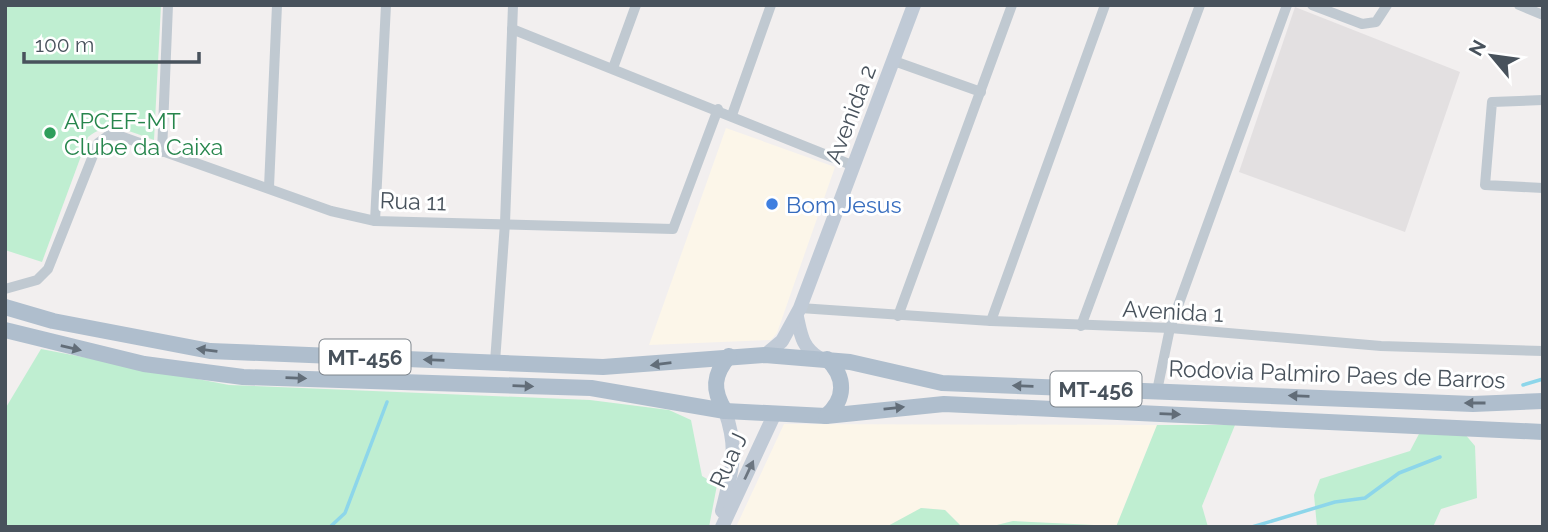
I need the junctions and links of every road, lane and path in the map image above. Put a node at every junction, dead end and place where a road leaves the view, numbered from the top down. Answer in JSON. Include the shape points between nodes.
{"nodes":[{"id":1,"x":168,"y":5,"type":"edge"},
{"id":2,"x":277,"y":5,"type":"edge"},
{"id":3,"x":386,"y":5,"type":"edge"},
{"id":4,"x":513,"y":5,"type":"edge"},
{"id":5,"x":636,"y":5,"type":"edge"},
{"id":6,"x":771,"y":5,"type":"edge"},
{"id":7,"x":914,"y":5,"type":"edge"},
{"id":8,"x":1012,"y":5,"type":"edge"},
{"id":9,"x":1105,"y":5,"type":"edge"},
{"id":10,"x":1200,"y":5,"type":"edge"},
{"id":11,"x":1287,"y":5,"type":"edge"},
{"id":12,"x":1312,"y":5,"type":"edge"},
{"id":13,"x":1519,"y":5,"type":"edge"},
{"id":14,"x":1387,"y":6,"type":"edge"},
{"id":15,"x":1540,"y":15,"type":"edge"},
{"id":16,"x":512,"y":29,"type":"junction"},
{"id":17,"x":894,"y":61,"type":"junction"},
{"id":18,"x":613,"y":68,"type":"junction"},
{"id":19,"x":981,"y":92,"type":"junction"},
{"id":20,"x":1543,"y":100,"type":"edge"},
{"id":21,"x":718,"y":109,"type":"junction"},
{"id":22,"x":732,"y":115,"type":"junction"},
{"id":23,"x":162,"y":152,"type":"junction"},
{"id":24,"x":854,"y":166,"type":"junction"},
{"id":25,"x":269,"y":187,"type":"junction"},
{"id":26,"x":1543,"y":188,"type":"edge"},
{"id":27,"x":375,"y":221,"type":"junction"},
{"id":28,"x":505,"y":223,"type":"junction"},
{"id":29,"x":5,"y":289,"type":"edge"},
{"id":30,"x":5,"y":307,"type":"edge"},
{"id":31,"x":799,"y":312,"type":"junction"},
{"id":32,"x":898,"y":316,"type":"junction"},
{"id":33,"x":991,"y":321,"type":"junction"},
{"id":34,"x":1081,"y":326,"type":"junction"},
{"id":35,"x":1170,"y":328,"type":"junction"},
{"id":36,"x":5,"y":330,"type":"edge"},
{"id":37,"x":1543,"y":351,"type":"edge"},
{"id":38,"x":765,"y":355,"type":"junction"},
{"id":39,"x":729,"y":356,"type":"junction"},
{"id":40,"x":823,"y":359,"type":"junction"},
{"id":41,"x":495,"y":362,"type":"junction"},
{"id":42,"x":1157,"y":391,"type":"junction"},
{"id":43,"x":1543,"y":401,"type":"edge"},
{"id":44,"x":725,"y":411,"type":"junction"},
{"id":45,"x":775,"y":413,"type":"junction"},
{"id":46,"x":826,"y":416,"type":"junction"},
{"id":47,"x":1543,"y":432,"type":"edge"},
{"id":48,"x":720,"y":527,"type":"edge"}],
"edges":[{"from":1,"to":23,"type":"street"},
{"from":2,"to":25,"type":"street"},
{"from":3,"to":27,"type":"street"},
{"from":4,"to":16,"type":"street"},
{"from":5,"to":18,"type":"street"},
{"from":6,"to":22,"type":"street"},
{"from":7,"to":17,"type":"street","name":"Avenida 2"},
{"from":8,"to":19,"type":"street"},
{"from":9,"to":33,"type":"street"},
{"from":10,"to":34,"type":"street"},
{"from":11,"to":35,"type":"street"},
{"from":12,"to":14,"type":"street","via":[[1362,24],[1376,22]]},
{"from":13,"to":15,"type":"street"},
{"from":16,"to":18,"type":"street"},
{"from":16,"to":28,"type":"street"},
{"from":17,"to":19,"type":"street"},
{"from":17,"to":24,"type":"street","name":"Avenida 2"},
{"from":18,"to":21,"type":"street"},
{"from":19,"to":32,"type":"street"},
{"from":20,"to":26,"type":"street","via":[[1492,102],[1485,185]]},
{"from":21,"to":22,"type":"street"},
{"from":21,"to":28,"type":"street","name":"Rua 11","via":[[673,229]]},
{"from":22,"to":24,"type":"street"},
{"from":23,"to":25,"type":"street","name":"Rua 11"},
{"from":23,"to":29,"type":"street","name":"Rua 11","via":[[120,136],[109,135],[98,143],[48,269],[37,280]]},
{"from":24,"to":31,"type":"street","name":"Avenida 2"},
{"from":25,"to":27,"type":"street","name":"Rua 11","via":[[331,211]]},
{"from":27,"to":28,"type":"street","name":"Rua 11"},
{"from":28,"to":41,"type":"street"},
{"from":41,"to":30,"type":"main road","name":"Rodovia Palmiro Paes de Barros","number":"MT-456","one_way":true,"via":[[210,351],[65,324]]},
{"from":31,"to":32,"type":"street","name":"Avenida 1"},
{"from":31,"to":38,"type":"street","name":"Avenida 2","via":[[782,341]]},
{"from":31,"to":40,"type":"street","via":[[802,341],[808,351]]},
{"from":32,"to":33,"type":"street","name":"Avenida 1"},
{"from":33,"to":34,"type":"street","name":"Avenida 1"},
{"from":34,"to":35,"type":"street","name":"Avenida 1"},
{"from":35,"to":37,"type":"street","name":"Avenida 1","via":[[1376,346]]},
{"from":35,"to":42,"type":"street"},
{"from":36,"to":44,"type":"main road","name":"Rodovia Palmiro Paes de Barros","number":"MT-456","one_way":true,"via":[[144,364],[243,376],[591,388]]},
{"from":38,"to":39,"type":"main road","name":"Rodovia Palmiro Paes de Barros","number":"MT-456"},
{"from":38,"to":40,"type":"main road","name":"Rodovia Palmiro Paes de Barros","number":"MT-456"},
{"from":39,"to":41,"type":"main road","name":"Rodovia Palmiro Paes de Barros","number":"MT-456","one_way":true,"via":[[603,367]]},
{"from":39,"to":44,"type":"main road","via":[[715,383]]},
{"from":42,"to":40,"type":"main road","name":"Rodovia Palmiro Paes de Barros","number":"MT-456","one_way":true,"via":[[942,383]]},
{"from":40,"to":46,"type":"main road","via":[[841,377],[842,388],[835,409]]},
{"from":43,"to":42,"type":"main road","name":"Rodovia Palmiro Paes de Barros","number":"MT-456","one_way":true,"via":[[1473,404]]},
{"from":44,"to":45,"type":"main road","name":"Rodovia Palmiro Paes de Barros","number":"MT-456"},
{"from":44,"to":48,"type":"street","name":"Rua J","via":[[734,437],[734,458]]},
{"from":45,"to":46,"type":"main road","name":"Rodovia Palmiro Paes de Barros","number":"MT-456"},
{"from":48,"to":45,"type":"street","name":"Rua J","one_way":true},
{"from":46,"to":47,"type":"main road","name":"Rodovia Palmiro Paes de Barros","number":"MT-456","one_way":true,"via":[[944,404]]}]}
